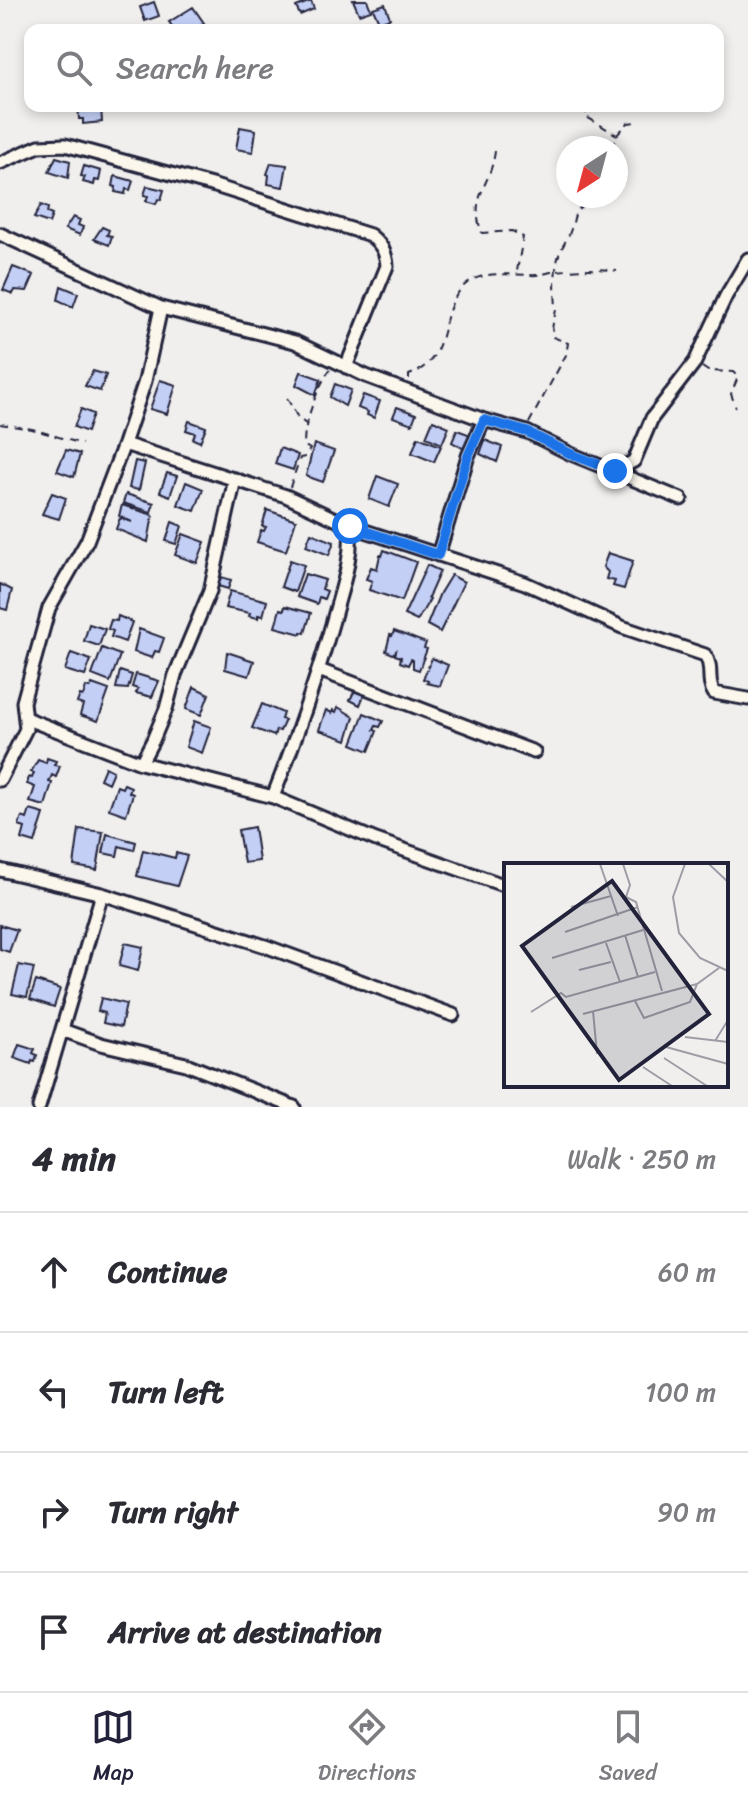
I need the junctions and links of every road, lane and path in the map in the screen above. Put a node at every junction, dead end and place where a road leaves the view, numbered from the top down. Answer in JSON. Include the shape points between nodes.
{"nodes":[{"id":1,"x":586,"y":112,"type":"edge"},
{"id":2,"x":637,"y":122,"type":"dead end"},
{"id":3,"x":617,"y":135,"type":"joint"},
{"id":4,"x":495,"y":151,"type":"dead end"},
{"id":5,"x":0,"y":163,"type":"edge"},
{"id":6,"x":579,"y":208,"type":"edge"},
{"id":7,"x":0,"y":234,"type":"edge"},
{"id":8,"x":748,"y":259,"type":"edge"},
{"id":9,"x":556,"y":271,"type":"junction"},
{"id":10,"x":617,"y":271,"type":"dead end"},
{"id":11,"x":517,"y":272,"type":"junction"},
{"id":12,"x":161,"y":308,"type":"junction"},
{"id":13,"x":695,"y":362,"type":"junction"},
{"id":14,"x":346,"y":367,"type":"junction"},
{"id":15,"x":409,"y":392,"type":"junction"},
{"id":16,"x":287,"y":398,"type":"dead end"},
{"id":17,"x":736,"y":408,"type":"dead end"},
{"id":18,"x":484,"y":420,"type":"junction"},
{"id":19,"x":0,"y":424,"type":"edge"},
{"id":20,"x":307,"y":425,"type":"junction"},
{"id":21,"x":527,"y":432,"type":"junction"},
{"id":22,"x":82,"y":444,"type":"dead end"},
{"id":23,"x":124,"y":444,"type":"junction"},
{"id":24,"x":615,"y":471,"type":"junction"},
{"id":25,"x":235,"y":479,"type":"junction"},
{"id":26,"x":286,"y":496,"type":"junction"},
{"id":27,"x":681,"y":499,"type":"dead end"},
{"id":28,"x":350,"y":526,"type":"junction"},
{"id":29,"x":438,"y":555,"type":"junction"},
{"id":30,"x":319,"y":670,"type":"junction"},
{"id":31,"x":748,"y":699,"type":"edge"},
{"id":32,"x":25,"y":718,"type":"junction"},
{"id":33,"x":534,"y":752,"type":"dead end"},
{"id":34,"x":141,"y":763,"type":"junction"},
{"id":35,"x":0,"y":780,"type":"edge"},
{"id":36,"x":273,"y":797,"type":"junction"},
{"id":37,"x":0,"y":870,"type":"edge"},
{"id":38,"x":504,"y":885,"type":"edge"},
{"id":39,"x":102,"y":894,"type":"junction"},
{"id":40,"x":453,"y":1015,"type":"dead end"},
{"id":41,"x":62,"y":1030,"type":"junction"},
{"id":42,"x":39,"y":1107,"type":"edge"},
{"id":43,"x":294,"y":1107,"type":"edge"}],
"edges":[{"from":1,"to":3,"type":"path"},
{"from":2,"to":3,"type":"path","via":[[628,123]]},
{"from":4,"to":11,"type":"path","via":[[475,216],[482,233],[512,231],[523,237]]},
{"from":5,"to":14,"type":"street","via":[[39,146],[65,145],[370,235],[381,244],[387,266]]},
{"from":6,"to":9,"type":"path"},
{"from":7,"to":12,"type":"street"},
{"from":8,"to":13,"type":"street"},
{"from":9,"to":10,"type":"path"},
{"from":9,"to":11,"type":"path"},
{"from":9,"to":21,"type":"path","via":[[551,331],[568,343],[566,355]]},
{"from":11,"to":15,"type":"path","via":[[483,277],[462,287],[446,316],[440,347],[409,375]]},
{"from":12,"to":14,"type":"street","via":[[295,342]]},
{"from":12,"to":23,"type":"street"},
{"from":13,"to":17,"type":"path","via":[[708,371],[738,377],[731,394]]},
{"from":13,"to":24,"type":"street","via":[[652,418],[634,461]]},
{"from":14,"to":15,"type":"street"},
{"from":14,"to":20,"type":"path","via":[[328,371]]},
{"from":15,"to":18,"type":"street"},
{"from":16,"to":20,"type":"path"},
{"from":18,"to":21,"type":"street"},
{"from":18,"to":29,"type":"street"},
{"from":19,"to":22,"type":"path"},
{"from":20,"to":26,"type":"path","via":[[302,440],[310,449],[300,458]]},
{"from":21,"to":24,"type":"street"},
{"from":23,"to":25,"type":"street"},
{"from":23,"to":32,"type":"street","via":[[87,541],[49,608],[23,702]]},
{"from":24,"to":27,"type":"street"},
{"from":25,"to":26,"type":"street"},
{"from":25,"to":34,"type":"street","via":[[210,591]]},
{"from":26,"to":28,"type":"street"},
{"from":28,"to":29,"type":"street"},
{"from":28,"to":30,"type":"street","via":[[349,563]]},
{"from":29,"to":31,"type":"street","via":[[525,583],[622,627],[705,655],[714,693]]},
{"from":30,"to":33,"type":"street"},
{"from":30,"to":36,"type":"street"},
{"from":32,"to":34,"type":"street"},
{"from":32,"to":35,"type":"street","via":[[26,729]]},
{"from":34,"to":36,"type":"street"},
{"from":36,"to":38,"type":"street"},
{"from":37,"to":39,"type":"street"},
{"from":39,"to":40,"type":"street"},
{"from":39,"to":41,"type":"street"},
{"from":41,"to":42,"type":"street"},
{"from":41,"to":43,"type":"street","via":[[186,1064]]}]}
